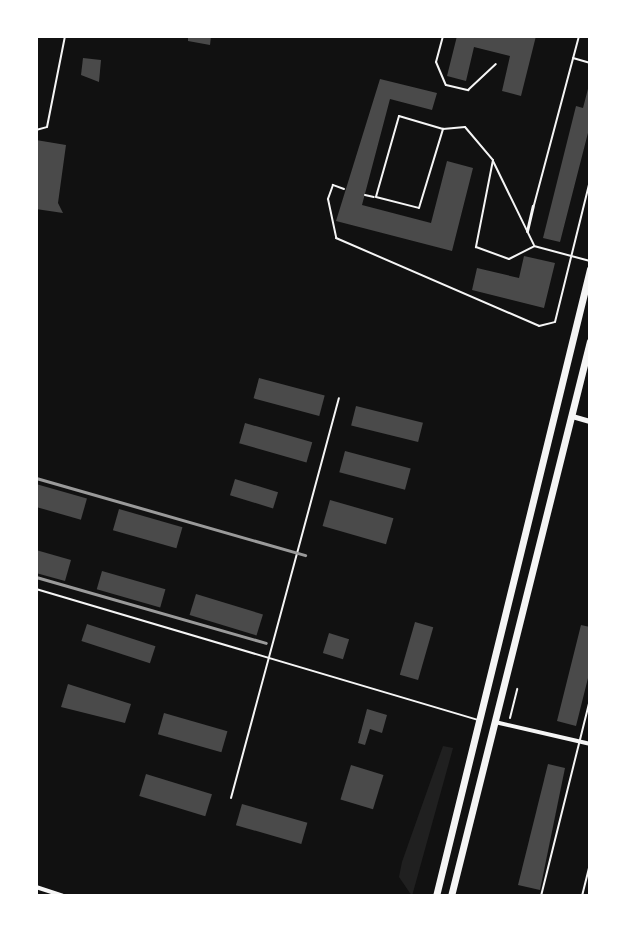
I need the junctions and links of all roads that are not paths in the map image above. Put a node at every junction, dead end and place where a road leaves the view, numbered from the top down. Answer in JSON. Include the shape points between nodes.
{"nodes":[{"id":1,"x":65,"y":36,"type":"edge"},
{"id":2,"x":443,"y":36,"type":"edge"},
{"id":3,"x":579,"y":36,"type":"edge"},
{"id":4,"x":573,"y":58,"type":"junction"},
{"id":5,"x":590,"y":63,"type":"edge"},
{"id":6,"x":496,"y":64,"type":"dead end"},
{"id":7,"x":443,"y":129,"type":"junction"},
{"id":8,"x":36,"y":130,"type":"edge"},
{"id":9,"x":493,"y":160,"type":"junction"},
{"id":10,"x":590,"y":181,"type":"edge"},
{"id":11,"x":344,"y":189,"type":"dead end"},
{"id":12,"x":365,"y":195,"type":"dead end"},
{"id":13,"x":376,"y":197,"type":"junction"},
{"id":14,"x":533,"y":206,"type":"joint"},
{"id":15,"x":527,"y":231,"type":"junction"},
{"id":16,"x":534,"y":246,"type":"junction"},
{"id":17,"x":571,"y":257,"type":"junction"},
{"id":18,"x":590,"y":261,"type":"edge"},
{"id":19,"x":590,"y":269,"type":"edge"},
{"id":20,"x":590,"y":341,"type":"edge"},
{"id":21,"x":339,"y":398,"type":"dead end"},
{"id":22,"x":571,"y":416,"type":"junction"},
{"id":23,"x":590,"y":421,"type":"edge"},
{"id":24,"x":36,"y":589,"type":"edge"},
{"id":25,"x":268,"y":658,"type":"junction"},
{"id":26,"x":590,"y":700,"type":"edge"},
{"id":27,"x":479,"y":720,"type":"junction"},
{"id":28,"x":494,"y":722,"type":"junction"},
{"id":29,"x":580,"y":742,"type":"junction"},
{"id":30,"x":590,"y":744,"type":"edge"},
{"id":31,"x":231,"y":798,"type":"dead end"},
{"id":32,"x":590,"y":864,"type":"edge"},
{"id":33,"x":36,"y":887,"type":"edge"},
{"id":34,"x":63,"y":896,"type":"edge"},
{"id":35,"x":436,"y":896,"type":"edge"},
{"id":36,"x":451,"y":896,"type":"edge"},
{"id":37,"x":541,"y":896,"type":"edge"},
{"id":38,"x":582,"y":896,"type":"edge"}],
"edges":[{"from":1,"to":8,"type":"lane","via":[[47,127]]},
{"from":2,"to":6,"type":"lane","via":[[436,62],[446,85],[468,90]]},
{"from":3,"to":4,"type":"lane"},
{"from":4,"to":5,"type":"lane"},
{"from":4,"to":14,"type":"lane"},
{"from":7,"to":9,"type":"lane","via":[[476,133]]},
{"from":7,"to":13,"type":"lane","via":[[422,206]]},
{"from":7,"to":13,"type":"lane","via":[[399,116]]},
{"from":9,"to":15,"type":"lane"},
{"from":9,"to":16,"type":"lane","via":[[476,247],[509,259]]},
{"from":10,"to":17,"type":"lane"},
{"from":11,"to":17,"type":"lane","via":[[333,185],[328,199],[336,238],[539,326],[555,322]]},
{"from":12,"to":13,"type":"lane"},
{"from":14,"to":15,"type":"street"},
{"from":15,"to":16,"type":"lane"},
{"from":16,"to":17,"type":"lane"},
{"from":17,"to":18,"type":"lane"},
{"from":19,"to":27,"type":"main road"},
{"from":20,"to":22,"type":"main road"},
{"from":21,"to":25,"type":"lane"},
{"from":22,"to":23,"type":"street"},
{"from":22,"to":28,"type":"main road"},
{"from":24,"to":25,"type":"lane"},
{"from":25,"to":27,"type":"lane"},
{"from":25,"to":31,"type":"lane"},
{"from":26,"to":29,"type":"lane"},
{"from":27,"to":35,"type":"main road"},
{"from":28,"to":29,"type":"street"},
{"from":28,"to":36,"type":"main road"},
{"from":29,"to":30,"type":"street"},
{"from":29,"to":37,"type":"lane"},
{"from":32,"to":38,"type":"lane"},
{"from":33,"to":34,"type":"street"}]}
